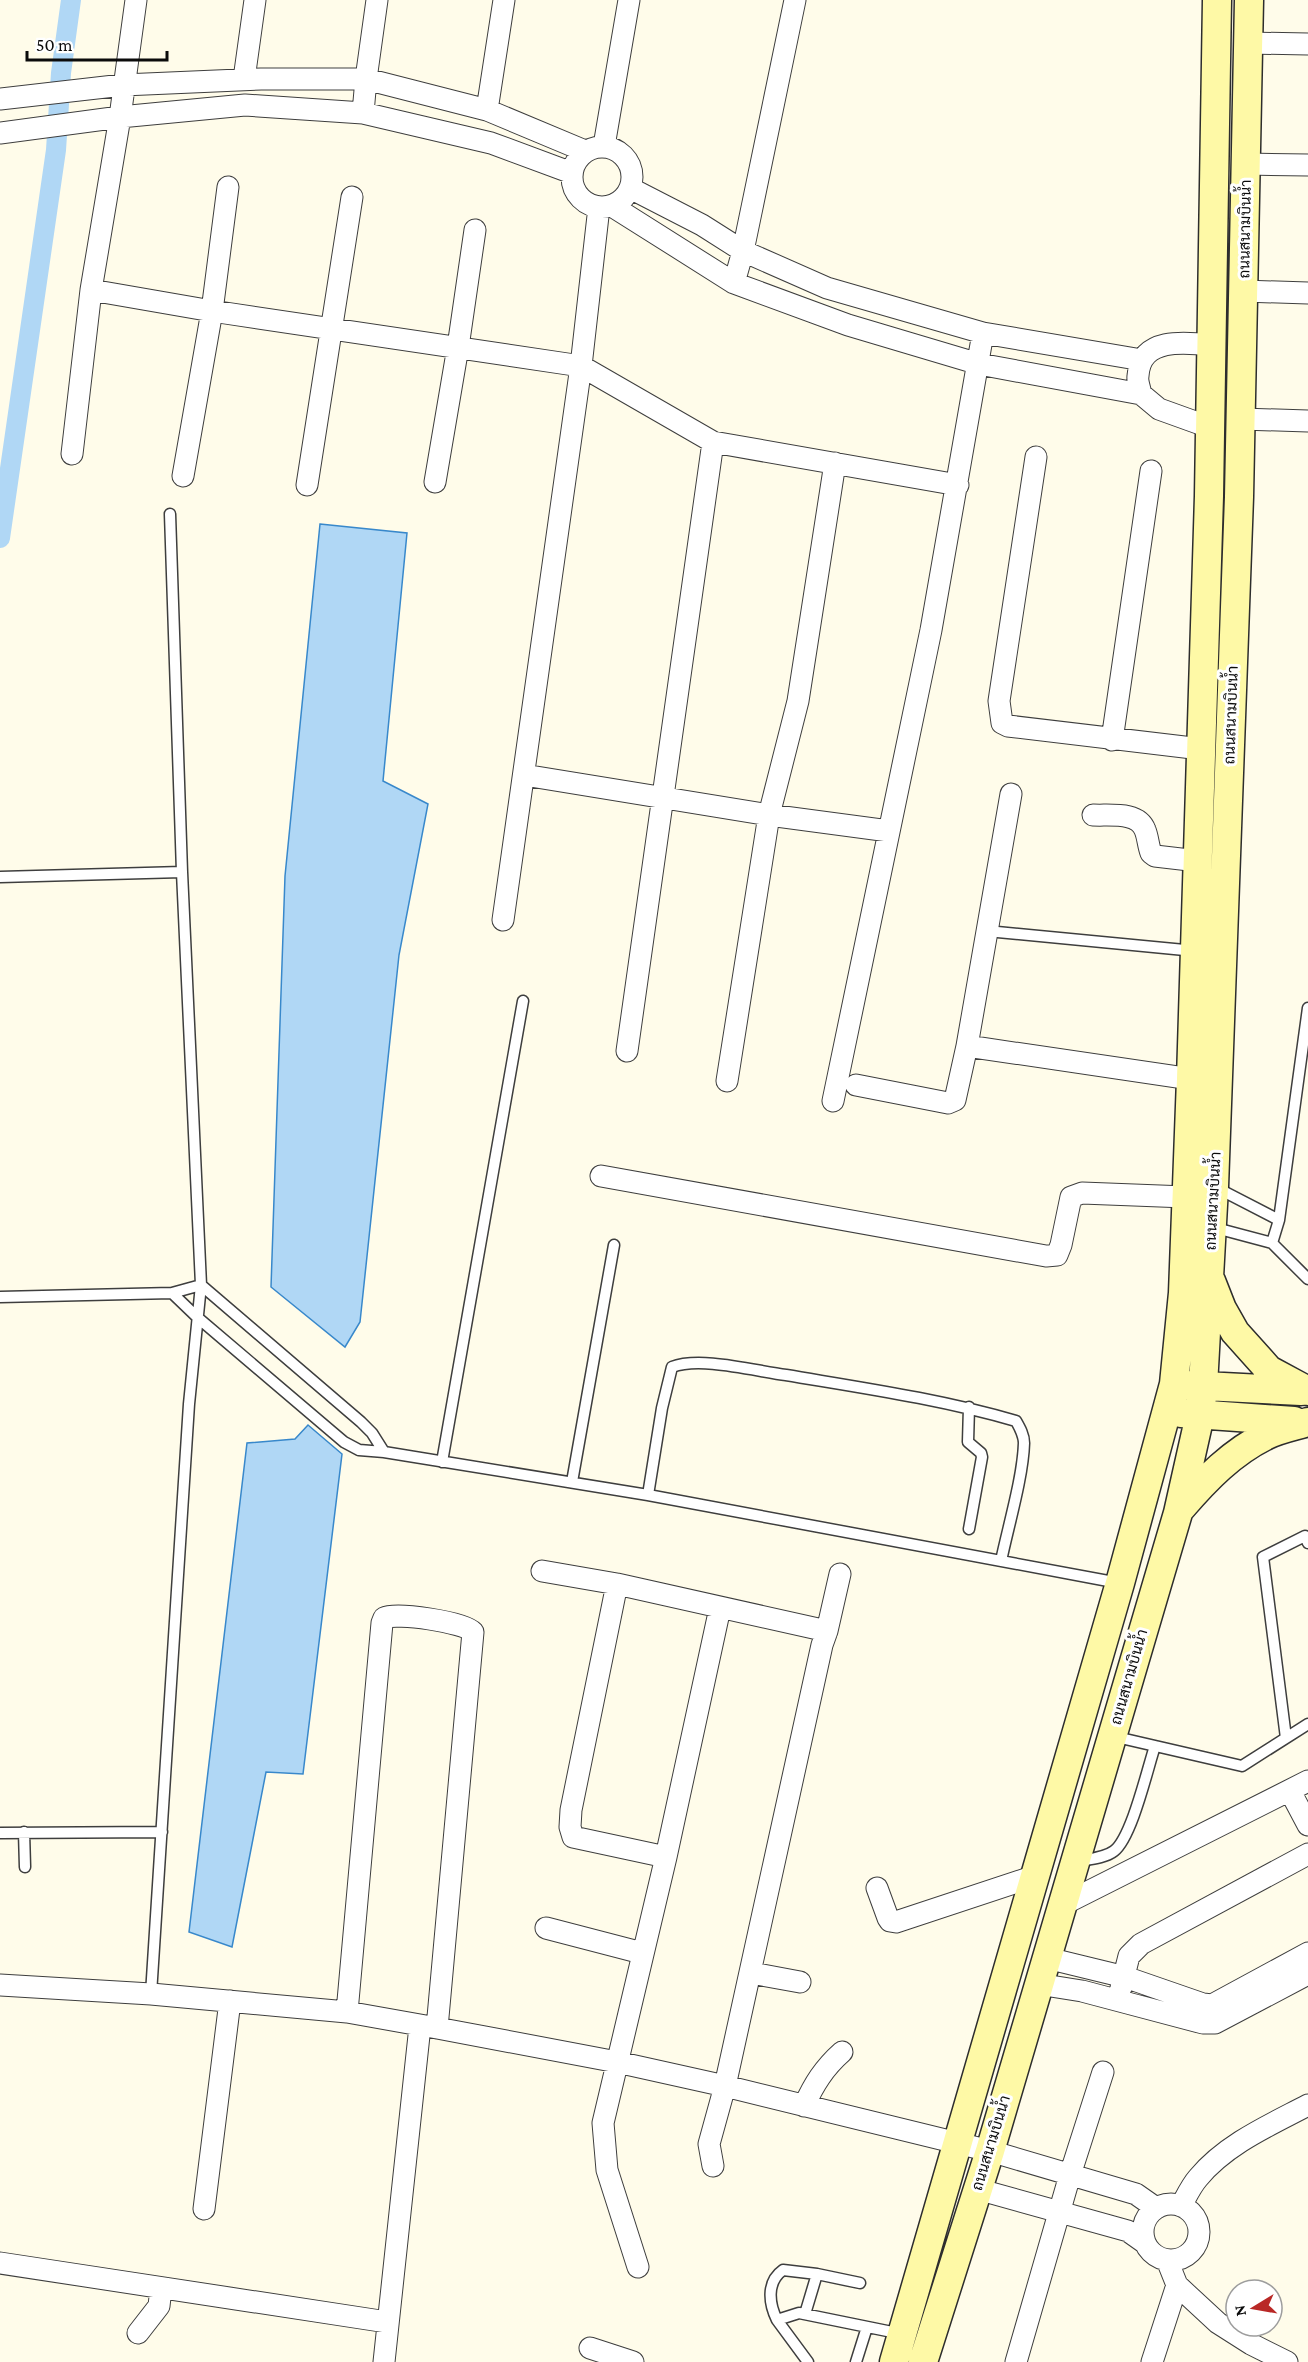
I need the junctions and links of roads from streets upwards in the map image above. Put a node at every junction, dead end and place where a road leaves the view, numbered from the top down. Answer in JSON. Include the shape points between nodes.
{"nodes":[{"id":1,"x":136,"y":0,"type":"edge"},
{"id":2,"x":255,"y":0,"type":"edge"},
{"id":3,"x":377,"y":0,"type":"edge"},
{"id":4,"x":504,"y":0,"type":"edge"},
{"id":5,"x":629,"y":0,"type":"edge"},
{"id":6,"x":795,"y":0,"type":"edge"},
{"id":7,"x":1217,"y":0,"type":"edge"},
{"id":8,"x":1249,"y":0,"type":"edge"},
{"id":9,"x":1216,"y":42,"type":"junction"},
{"id":10,"x":1248,"y":43,"type":"junction"},
{"id":11,"x":1308,"y":44,"type":"edge"},
{"id":12,"x":244,"y":79,"type":"junction"},
{"id":13,"x":366,"y":79,"type":"junction"},
{"id":14,"x":123,"y":85,"type":"junction"},
{"id":15,"x":0,"y":99,"type":"edge"},
{"id":16,"x":488,"y":110,"type":"junction"},
{"id":17,"x":363,"y":113,"type":"junction"},
{"id":18,"x":120,"y":117,"type":"junction"},
{"id":19,"x":0,"y":133,"type":"edge"},
{"id":20,"x":595,"y":148,"type":"junction"},
{"id":21,"x":1246,"y":164,"type":"junction"},
{"id":22,"x":1308,"y":165,"type":"edge"},
{"id":23,"x":572,"y":173,"type":"junction"},
{"id":24,"x":228,"y":187,"type":"dead end"},
{"id":25,"x":630,"y":188,"type":"junction"},
{"id":26,"x":352,"y":197,"type":"dead end"},
{"id":27,"x":605,"y":206,"type":"junction"},
{"id":28,"x":475,"y":230,"type":"dead end"},
{"id":29,"x":743,"y":251,"type":"junction"},
{"id":30,"x":734,"y":283,"type":"junction"},
{"id":31,"x":90,"y":290,"type":"junction"},
{"id":32,"x":1243,"y":291,"type":"junction"},
{"id":33,"x":1308,"y":293,"type":"edge"},
{"id":34,"x":212,"y":311,"type":"junction"},
{"id":35,"x":330,"y":327,"type":"junction"},
{"id":36,"x":983,"y":333,"type":"junction"},
{"id":37,"x":1211,"y":345,"type":"junction"},
{"id":38,"x":458,"y":347,"type":"junction"},
{"id":39,"x":1142,"y":360,"type":"junction"},
{"id":40,"x":979,"y":364,"type":"junction"},
{"id":41,"x":581,"y":366,"type":"junction"},
{"id":42,"x":1141,"y":394,"type":"junction"},
{"id":43,"x":1240,"y":419,"type":"junction"},
{"id":44,"x":1308,"y":421,"type":"edge"},
{"id":45,"x":1209,"y":426,"type":"junction"},
{"id":46,"x":713,"y":442,"type":"junction"},
{"id":47,"x":72,"y":454,"type":"dead end"},
{"id":48,"x":1036,"y":457,"type":"dead end"},
{"id":49,"x":835,"y":463,"type":"junction"},
{"id":50,"x":1151,"y":471,"type":"dead end"},
{"id":51,"x":183,"y":476,"type":"dead end"},
{"id":52,"x":435,"y":482,"type":"dead end"},
{"id":53,"x":307,"y":485,"type":"dead end"},
{"id":54,"x":958,"y":485,"type":"junction"},
{"id":55,"x":1209,"y":496,"type":"junction"},
{"id":56,"x":1239,"y":497,"type":"junction"},
{"id":57,"x":1112,"y":740,"type":"junction"},
{"id":58,"x":1201,"y":749,"type":"junction"},
{"id":59,"x":524,"y":775,"type":"junction"},
{"id":60,"x":1011,"y":794,"type":"dead end"},
{"id":61,"x":662,"y":796,"type":"junction"},
{"id":62,"x":769,"y":815,"type":"junction"},
{"id":63,"x":1093,"y":815,"type":"dead end"},
{"id":64,"x":890,"y":831,"type":"junction"},
{"id":65,"x":1198,"y":861,"type":"junction"},
{"id":66,"x":503,"y":920,"type":"dead end"},
{"id":67,"x":967,"y":1046,"type":"junction"},
{"id":68,"x":627,"y":1051,"type":"dead end"},
{"id":69,"x":1191,"y":1078,"type":"junction"},
{"id":70,"x":727,"y":1081,"type":"dead end"},
{"id":71,"x":856,"y":1086,"type":"dead end"},
{"id":72,"x":833,"y":1101,"type":"dead end"},
{"id":73,"x":601,"y":1176,"type":"dead end"},
{"id":74,"x":1186,"y":1197,"type":"junction"},
{"id":75,"x":1209,"y":1274,"type":"junction"},
{"id":76,"x":1174,"y":1384,"type":"junction"},
{"id":77,"x":1203,"y":1386,"type":"junction"},
{"id":78,"x":1308,"y":1391,"type":"edge"},
{"id":79,"x":1167,"y":1412,"type":"junction"},
{"id":80,"x":1200,"y":1415,"type":"junction"},
{"id":81,"x":1308,"y":1422,"type":"edge"},
{"id":82,"x":1178,"y":1512,"type":"junction"},
{"id":83,"x":542,"y":1571,"type":"dead end"},
{"id":84,"x":840,"y":1574,"type":"dead end"},
{"id":85,"x":618,"y":1584,"type":"junction"},
{"id":86,"x":720,"y":1608,"type":"junction"},
{"id":87,"x":827,"y":1631,"type":"junction"},
{"id":88,"x":1299,"y":1786,"type":"edge"},
{"id":89,"x":1308,"y":1825,"type":"edge"},
{"id":90,"x":1308,"y":1854,"type":"edge"},
{"id":91,"x":666,"y":1857,"type":"junction"},
{"id":92,"x":1035,"y":1876,"type":"junction"},
{"id":93,"x":877,"y":1888,"type":"dead end"},
{"id":94,"x":1062,"y":1905,"type":"junction"},
{"id":95,"x":546,"y":1928,"type":"dead end"},
{"id":96,"x":1013,"y":1951,"type":"junction"},
{"id":97,"x":642,"y":1953,"type":"junction"},
{"id":98,"x":1308,"y":1953,"type":"edge"},
{"id":99,"x":751,"y":1973,"type":"junction"},
{"id":100,"x":1308,"y":1974,"type":"edge"},
{"id":101,"x":1125,"y":1977,"type":"junction"},
{"id":102,"x":800,"y":1982,"type":"dead end"},
{"id":103,"x":1038,"y":1984,"type":"junction"},
{"id":104,"x":0,"y":1985,"type":"edge"},
{"id":105,"x":998,"y":2000,"type":"junction"},
{"id":106,"x":1117,"y":2000,"type":"junction"},
{"id":107,"x":230,"y":2001,"type":"junction"},
{"id":108,"x":347,"y":2012,"type":"junction"},
{"id":109,"x":1214,"y":2014,"type":"junction"},
{"id":110,"x":429,"y":2027,"type":"junction"},
{"id":111,"x":842,"y":2052,"type":"dead end"},
{"id":112,"x":617,"y":2062,"type":"junction"},
{"id":113,"x":1103,"y":2072,"type":"dead end"},
{"id":114,"x":725,"y":2086,"type":"junction"},
{"id":115,"x":1308,"y":2105,"type":"edge"},
{"id":116,"x":804,"y":2106,"type":"junction"},
{"id":117,"x":958,"y":2144,"type":"junction"},
{"id":118,"x":990,"y":2151,"type":"junction"},
{"id":119,"x":713,"y":2166,"type":"dead end"},
{"id":120,"x":1070,"y":2175,"type":"junction"},
{"id":121,"x":976,"y":2190,"type":"junction"},
{"id":122,"x":1181,"y":2206,"type":"junction"},
{"id":123,"x":1156,"y":2208,"type":"junction"},
{"id":124,"x":204,"y":2209,"type":"dead end"},
{"id":125,"x":1060,"y":2214,"type":"junction"},
{"id":126,"x":1145,"y":2243,"type":"junction"},
{"id":127,"x":1167,"y":2260,"type":"junction"},
{"id":128,"x":0,"y":2263,"type":"edge"},
{"id":129,"x":638,"y":2267,"type":"dead end"},
{"id":130,"x":1177,"y":2285,"type":"junction"},
{"id":131,"x":161,"y":2288,"type":"junction"},
{"id":132,"x":387,"y":2322,"type":"junction"},
{"id":133,"x":138,"y":2333,"type":"dead end"},
{"id":134,"x":590,"y":2348,"type":"dead end"},
{"id":135,"x":384,"y":2362,"type":"edge"},
{"id":136,"x":633,"y":2362,"type":"edge"},
{"id":137,"x":894,"y":2362,"type":"edge"},
{"id":138,"x":923,"y":2362,"type":"edge"},
{"id":139,"x":1016,"y":2362,"type":"edge"},
{"id":140,"x":1152,"y":2362,"type":"edge"},
{"id":141,"x":1287,"y":2362,"type":"edge"}],
"edges":[{"from":1,"to":14,"type":"street"},
{"from":2,"to":12,"type":"street"},
{"from":3,"to":13,"type":"street"},
{"from":4,"to":16,"type":"street"},
{"from":5,"to":20,"type":"street"},
{"from":6,"to":29,"type":"street"},
{"from":7,"to":9,"type":"main road","name":"ถนนสนามบินน้ำ"},
{"from":8,"to":10,"type":"main road","name":"ถนนสนามบินน้ำ"},
{"from":9,"to":10,"type":"main road"},
{"from":9,"to":37,"type":"main road","name":"ถนนสนามบินน้ำ"},
{"from":10,"to":11,"type":"street"},
{"from":10,"to":21,"type":"main road","name":"ถนนสนามบินน้ำ"},
{"from":12,"to":13,"type":"street"},
{"from":12,"to":14,"type":"street"},
{"from":13,"to":16,"type":"street"},
{"from":13,"to":17,"type":"street"},
{"from":14,"to":15,"type":"street"},
{"from":14,"to":18,"type":"street"},
{"from":16,"to":20,"type":"street"},
{"from":17,"to":18,"type":"street","via":[[244,105]]},
{"from":17,"to":23,"type":"street","via":[[491,143]]},
{"from":18,"to":19,"type":"street"},
{"from":18,"to":31,"type":"street"},
{"from":20,"to":23,"type":"street","via":[[574,165]]},
{"from":20,"to":25,"type":"street","via":[[612,148],[625,157],[632,172]]},
{"from":21,"to":22,"type":"street"},
{"from":21,"to":32,"type":"main road","name":"ถนนสนามบินน้ำ"},
{"from":23,"to":27,"type":"street","via":[[572,185],[578,196],[587,204]]},
{"from":24,"to":34,"type":"street"},
{"from":25,"to":27,"type":"street","via":[[620,202]]},
{"from":25,"to":29,"type":"street"},
{"from":26,"to":35,"type":"street"},
{"from":27,"to":30,"type":"street"},
{"from":27,"to":41,"type":"street"},
{"from":28,"to":38,"type":"street"},
{"from":29,"to":30,"type":"street"},
{"from":29,"to":36,"type":"street","via":[[826,288]]},
{"from":30,"to":40,"type":"street","via":[[848,325]]},
{"from":31,"to":34,"type":"street"},
{"from":31,"to":47,"type":"street"},
{"from":32,"to":33,"type":"street"},
{"from":32,"to":43,"type":"main road","name":"ถนนสนามบินน้ำ"},
{"from":34,"to":35,"type":"street"},
{"from":34,"to":51,"type":"street"},
{"from":35,"to":38,"type":"street"},
{"from":35,"to":53,"type":"street"},
{"from":36,"to":39,"type":"street"},
{"from":36,"to":40,"type":"street"},
{"from":37,"to":39,"type":"street","via":[[1167,343]]},
{"from":37,"to":45,"type":"main road","name":"ถนนสนามบินน้ำ"},
{"from":38,"to":41,"type":"street"},
{"from":38,"to":52,"type":"street"},
{"from":39,"to":42,"type":"street","via":[[1138,376]]},
{"from":40,"to":42,"type":"street"},
{"from":40,"to":54,"type":"street"},
{"from":41,"to":46,"type":"street"},
{"from":41,"to":59,"type":"street"},
{"from":42,"to":45,"type":"street","via":[[1159,409]]},
{"from":43,"to":44,"type":"street"},
{"from":43,"to":56,"type":"main road","name":"ถนนสนามบินน้ำ"},
{"from":45,"to":55,"type":"main road","name":"ถนนสนามบินน้ำ"},
{"from":46,"to":49,"type":"street"},
{"from":46,"to":61,"type":"street"},
{"from":48,"to":57,"type":"street","via":[[1004,662],[1000,717],[1008,726]]},
{"from":49,"to":54,"type":"street"},
{"from":49,"to":62,"type":"street","via":[[798,701]]},
{"from":50,"to":57,"type":"street"},
{"from":54,"to":64,"type":"street"},
{"from":55,"to":56,"type":"main road"},
{"from":55,"to":58,"type":"main road","name":"ถนนสนามบินน้ำ"},
{"from":56,"to":75,"type":"main road","name":"ถนนสนามบินน้ำ"},
{"from":57,"to":58,"type":"street"},
{"from":58,"to":65,"type":"main road","name":"ถนนสนามบินน้ำ"},
{"from":59,"to":61,"type":"street"},
{"from":59,"to":66,"type":"street"},
{"from":60,"to":67,"type":"street"},
{"from":61,"to":62,"type":"street"},
{"from":61,"to":68,"type":"street"},
{"from":62,"to":64,"type":"street"},
{"from":62,"to":70,"type":"street"},
{"from":63,"to":65,"type":"street","via":[[1126,816],[1142,824],[1155,856]]},
{"from":64,"to":72,"type":"street"},
{"from":65,"to":69,"type":"main road","name":"ถนนสนามบินน้ำ"},
{"from":67,"to":69,"type":"street"},
{"from":67,"to":71,"type":"street","via":[[955,1100]]},
{"from":69,"to":74,"type":"main road","name":"ถนนสนามบินน้ำ"},
{"from":73,"to":74,"type":"street","via":[[1046,1256],[1057,1255],[1071,1197],[1082,1192]]},
{"from":74,"to":76,"type":"main road","name":"ถนนสนามบินน้ำ","via":[[1183,1293]]},
{"from":75,"to":77,"type":"main road","name":"ถนนสนามบินน้ำ"},
{"from":75,"to":78,"type":"main road","via":[[1235,1332],[1269,1370]]},
{"from":76,"to":77,"type":"main road"},
{"from":76,"to":79,"type":"main road","name":"ถนนสนามบินน้ำ"},
{"from":77,"to":78,"type":"main road"},
{"from":77,"to":80,"type":"main road","name":"ถนนสนามบินน้ำ"},
{"from":79,"to":80,"type":"main road"},
{"from":79,"to":92,"type":"main road","name":"ถนนสนามบินน้ำ"},
{"from":80,"to":81,"type":"main road"},
{"from":80,"to":82,"type":"main road","name":"ถนนสนามบินน้ำ"},
{"from":81,"to":82,"type":"main road","via":[[1268,1434],[1233,1457],[1206,1479]]},
{"from":82,"to":94,"type":"main road","name":"ถนนสนามบินน้ำ"},
{"from":83,"to":85,"type":"street"},
{"from":84,"to":87,"type":"street"},
{"from":85,"to":86,"type":"street"},
{"from":85,"to":91,"type":"street","via":[[571,1810],[570,1833],[573,1837]]},
{"from":86,"to":87,"type":"street"},
{"from":86,"to":91,"type":"street"},
{"from":87,"to":99,"type":"street"},
{"from":88,"to":89,"type":"street"},
{"from":88,"to":94,"type":"street"},
{"from":90,"to":101,"type":"street","via":[[1141,1944],[1129,1956]]},
{"from":91,"to":97,"type":"street"},
{"from":92,"to":93,"type":"street","via":[[896,1922],[888,1918]]},
{"from":92,"to":96,"type":"main road","name":"ถนนสนามบินน้ำ"},
{"from":94,"to":103,"type":"main road","name":"ถนนสนามบินน้ำ"},
{"from":95,"to":97,"type":"street"},
{"from":96,"to":103,"type":"main road"},
{"from":96,"to":105,"type":"main road","name":"ถนนสนามบินน้ำ"},
{"from":97,"to":112,"type":"street"},
{"from":98,"to":109,"type":"street"},
{"from":99,"to":102,"type":"street"},
{"from":99,"to":114,"type":"street"},
{"from":100,"to":109,"type":"street"},
{"from":101,"to":103,"type":"street"},
{"from":101,"to":106,"type":"street"},
{"from":101,"to":109,"type":"street","via":[[1203,2004]]},
{"from":103,"to":105,"type":"main road"},
{"from":103,"to":106,"type":"street"},
{"from":103,"to":118,"type":"main road","name":"ถนนสนามบินน้ำ"},
{"from":104,"to":107,"type":"street"},
{"from":105,"to":117,"type":"main road","name":"ถนนสนามบินน้ำ"},
{"from":106,"to":109,"type":"street","via":[[1203,2023]]},
{"from":107,"to":108,"type":"street"},
{"from":107,"to":124,"type":"street"},
{"from":108,"to":110,"type":"street"},
{"from":108,"to":110,"type":"street","via":[[382,1623],[384,1618],[396,1615],[455,1623],[470,1628],[473,1640]]},
{"from":110,"to":112,"type":"street"},
{"from":110,"to":132,"type":"street"},
{"from":111,"to":116,"type":"street","via":[[815,2082]]},
{"from":112,"to":114,"type":"street"},
{"from":112,"to":129,"type":"street","via":[[603,2123],[607,2170]]},
{"from":113,"to":120,"type":"street"},
{"from":114,"to":116,"type":"street"},
{"from":114,"to":119,"type":"street","via":[[709,2144]]},
{"from":115,"to":122,"type":"street","via":[[1218,2157],[1196,2179]]},
{"from":116,"to":117,"type":"street"},
{"from":117,"to":118,"type":"street"},
{"from":117,"to":137,"type":"main road","name":"ถนนสนามบินน้ำ"},
{"from":118,"to":120,"type":"street"},
{"from":118,"to":121,"type":"main road","name":"ถนนสนามบินน้ำ"},
{"from":120,"to":123,"type":"street","via":[[1136,2194]]},
{"from":120,"to":125,"type":"street"},
{"from":121,"to":125,"type":"street"},
{"from":121,"to":138,"type":"main road","name":"ถนนสนามบินน้ำ"},
{"from":122,"to":123,"type":"street"},
{"from":122,"to":127,"type":"street","via":[[1195,2219],[1198,2238],[1184,2257]]},
{"from":123,"to":126,"type":"street","via":[[1144,2223]]},
{"from":125,"to":126,"type":"street","via":[[1128,2231]]},
{"from":125,"to":139,"type":"street"},
{"from":126,"to":127,"type":"street","via":[[1158,2257]]},
{"from":127,"to":130,"type":"street"},
{"from":128,"to":131,"type":"street"},
{"from":130,"to":140,"type":"street"},
{"from":130,"to":141,"type":"street","via":[[1218,2323]]},
{"from":131,"to":132,"type":"street"},
{"from":131,"to":133,"type":"street","via":[[159,2306]]},
{"from":132,"to":135,"type":"street"},
{"from":134,"to":136,"type":"street"}]}
